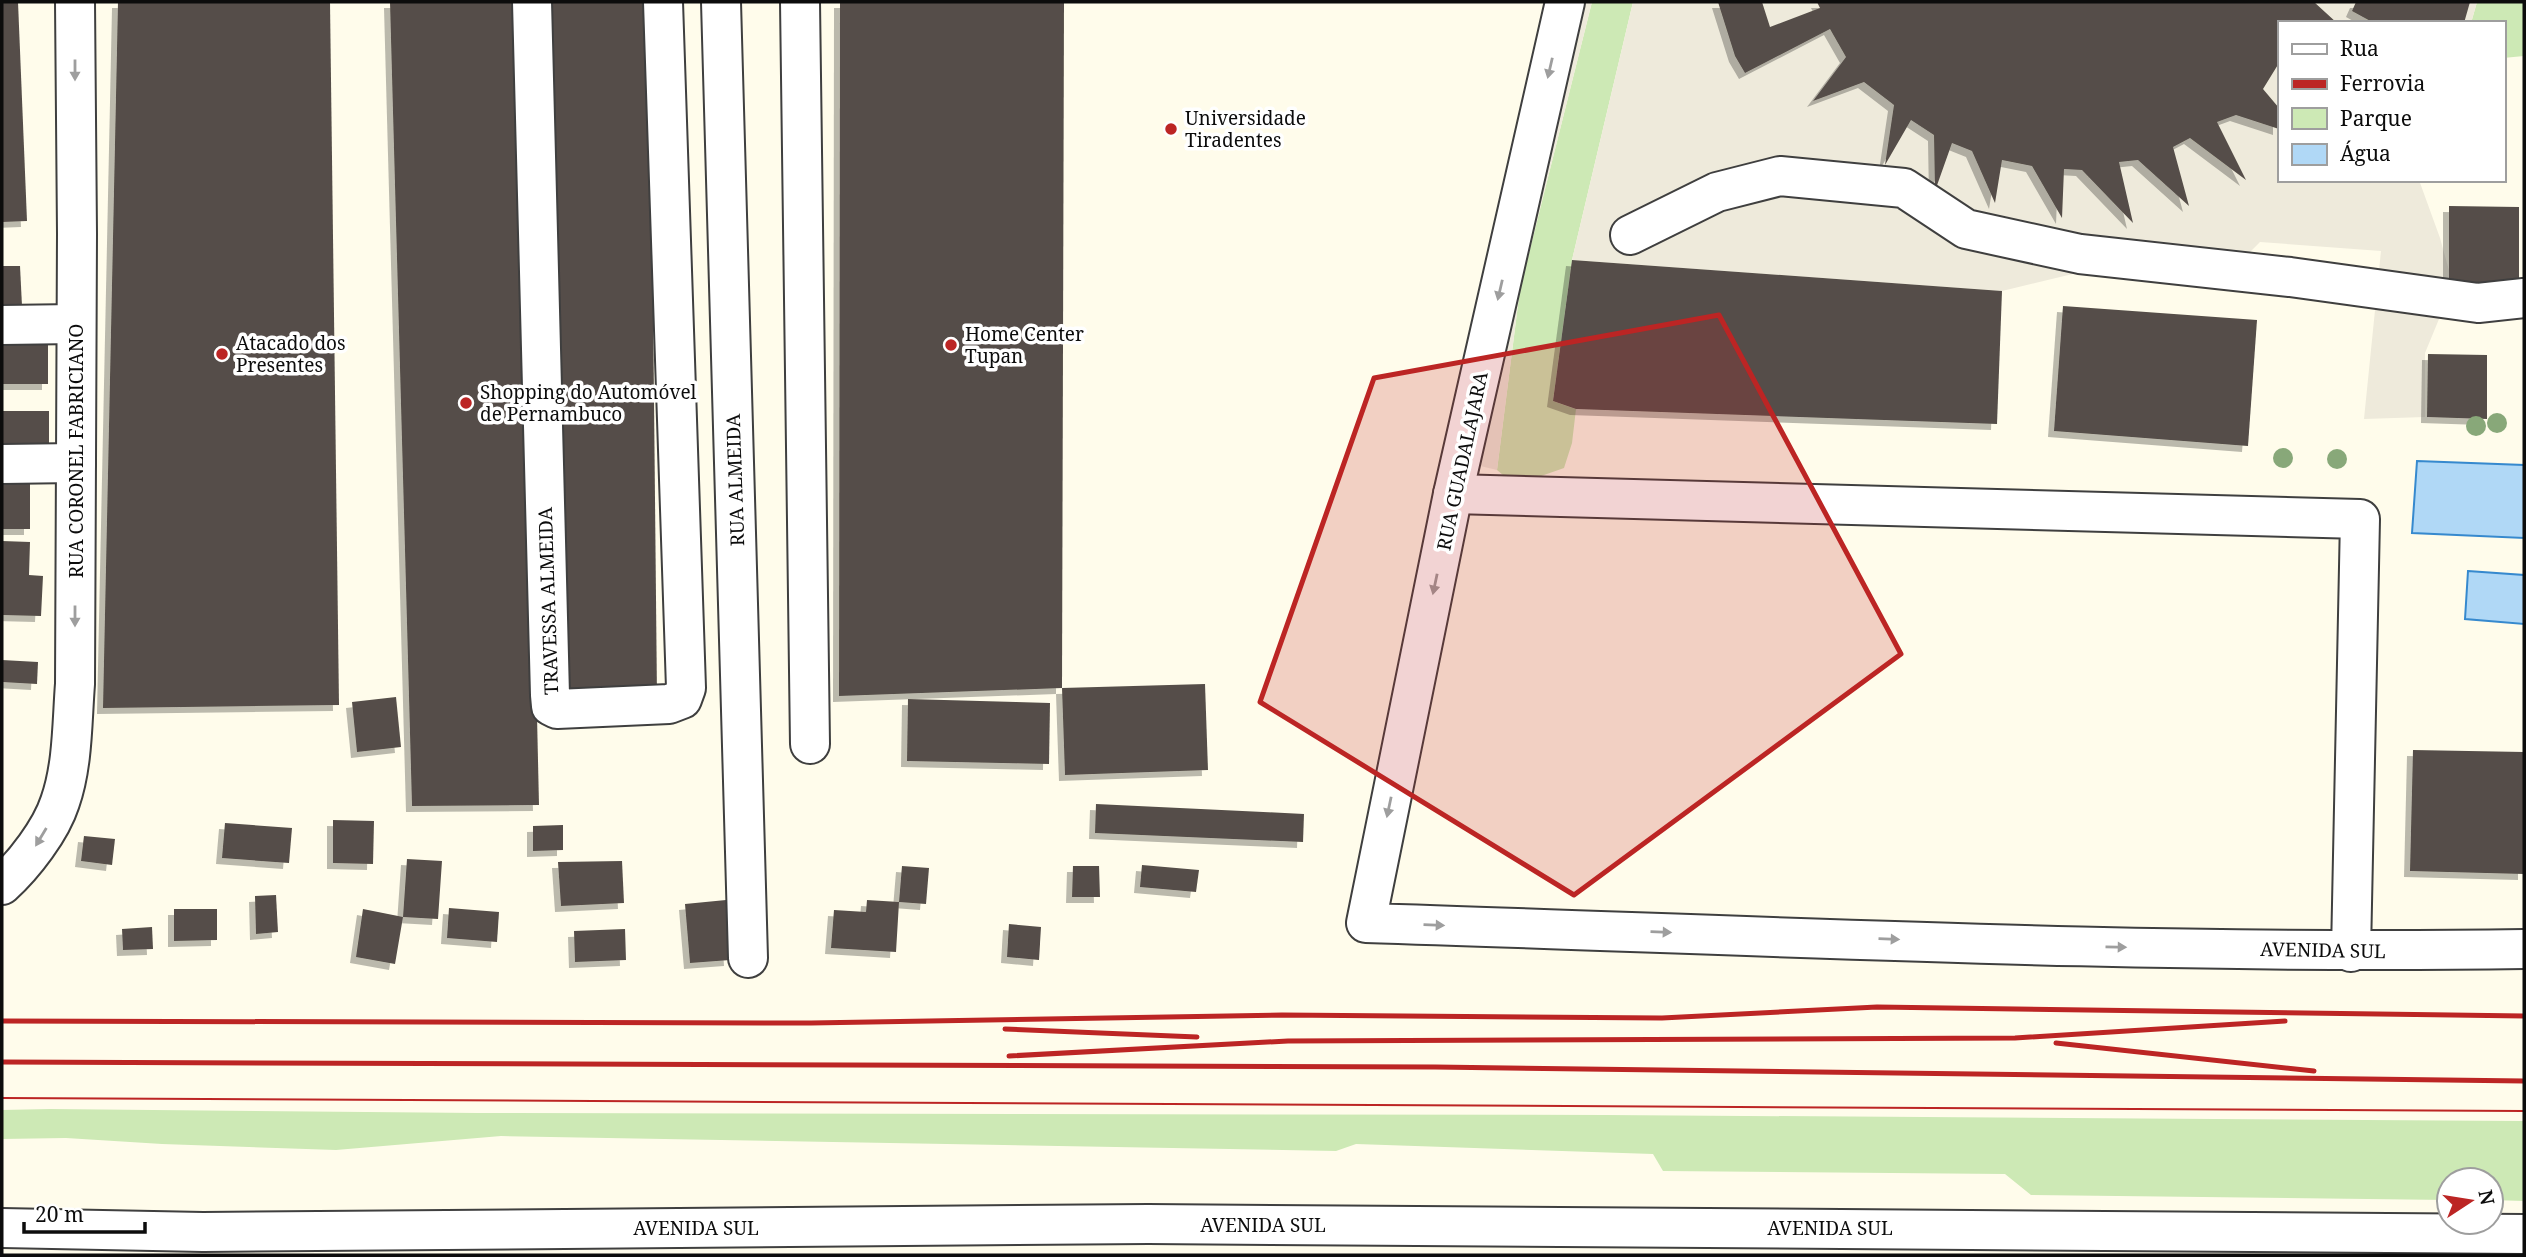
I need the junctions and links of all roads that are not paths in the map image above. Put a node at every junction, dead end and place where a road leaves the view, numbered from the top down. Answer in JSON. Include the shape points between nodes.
{"nodes":[{"id":1,"x":75,"y":2,"type":"edge"},
{"id":2,"x":532,"y":2,"type":"edge"},
{"id":3,"x":663,"y":2,"type":"edge"},
{"id":4,"x":722,"y":2,"type":"edge"},
{"id":5,"x":800,"y":2,"type":"edge"},
{"id":6,"x":1565,"y":2,"type":"edge"},
{"id":7,"x":1630,"y":235,"type":"dead end"},
{"id":8,"x":2524,"y":298,"type":"edge"},
{"id":9,"x":76,"y":324,"type":"junction"},
{"id":10,"x":2,"y":325,"type":"edge"},
{"id":11,"x":76,"y":463,"type":"junction"},
{"id":12,"x":2,"y":464,"type":"edge"},
{"id":13,"x":1453,"y":494,"type":"junction"},
{"id":14,"x":810,"y":744,"type":"dead end"},
{"id":15,"x":4,"y":883,"type":"edge"},
{"id":16,"x":1366,"y":923,"type":"joint"},
{"id":17,"x":2524,"y":949,"type":"edge"},
{"id":18,"x":2351,"y":952,"type":"junction"},
{"id":19,"x":748,"y":958,"type":"dead end"},
{"id":20,"x":2,"y":1228,"type":"edge"},
{"id":21,"x":2524,"y":1234,"type":"edge"},
{"id":22,"x":1608,"y":1241,"type":"edge"},
{"id":23,"x":600,"y":1242,"type":"edge"},
{"id":24,"x":2000,"y":1242,"type":"edge"}],
"edges":[{"from":1,"to":9,"type":"street","name":"RUA CORONEL FABRICIANO","one_way":true},
{"from":2,"to":3,"type":"street","name":"TRAVESSA ALMEIDA","via":[[550,695],[551,706],[557,709],[669,704],[682,699],[686,688]]},
{"from":4,"to":19,"type":"street","name":"RUA ALMEIDA"},
{"from":5,"to":14,"type":"street"},
{"from":6,"to":13,"type":"street","name":"RUA GUADALAJARA","one_way":true},
{"from":7,"to":8,"type":"street","via":[[1717,192],[1780,176],[1904,188],[1966,229],[2080,254],[2478,303]]},
{"from":9,"to":10,"type":"street"},
{"from":9,"to":11,"type":"street","name":"RUA CORONEL FABRICIANO"},
{"from":11,"to":12,"type":"street"},
{"from":11,"to":15,"type":"street","name":"RUA CORONEL FABRICIANO","one_way":true,"via":[[71,747],[60,802],[37,845]]},
{"from":13,"to":16,"type":"street","name":"RUA GUADALAJARA","one_way":true},
{"from":13,"to":18,"type":"street","via":[[2360,519]]},
{"from":16,"to":18,"type":"street","name":"AVENIDA SUL","one_way":true},
{"from":17,"to":18,"type":"street","name":"AVENIDA SUL"},
{"from":20,"to":23,"type":"street","name":"AVENIDA SUL"},
{"from":21,"to":24,"type":"street","name":"AVENIDA SUL"},
{"from":22,"to":23,"type":"street","name":"AVENIDA SUL","via":[[1148,1224]]},
{"from":22,"to":24,"type":"street","name":"AVENIDA SUL"}]}
